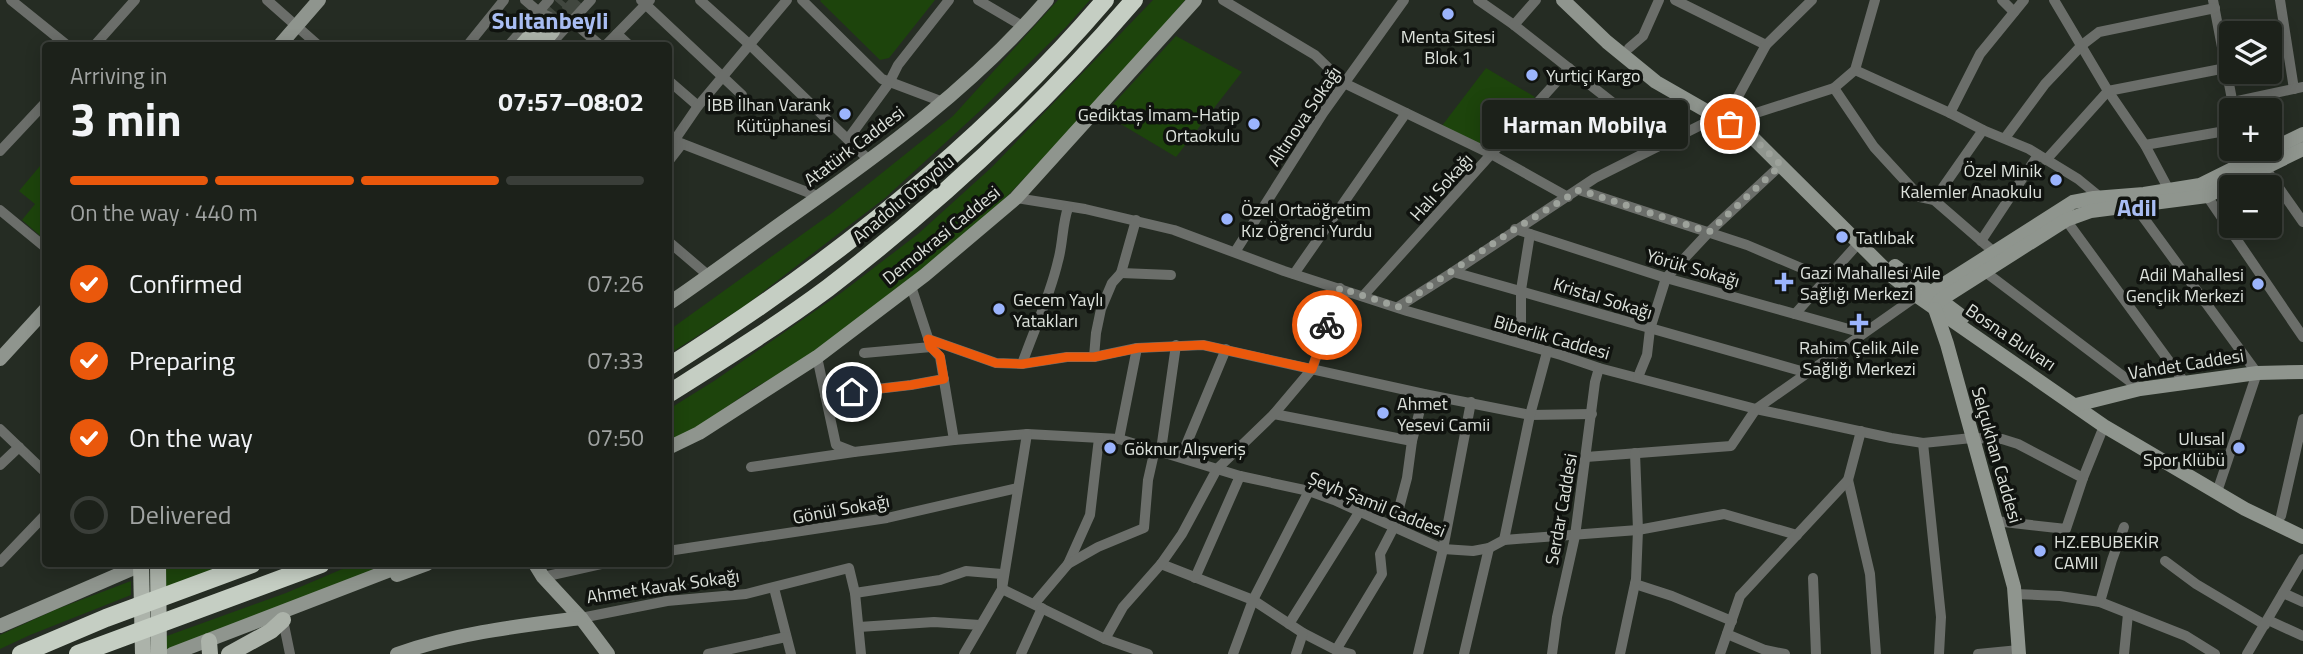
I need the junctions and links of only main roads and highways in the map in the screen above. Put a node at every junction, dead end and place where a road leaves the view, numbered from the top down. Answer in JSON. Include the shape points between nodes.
{"nodes":[{"id":1,"x":1105,"y":0,"type":"edge"},
{"id":2,"x":1134,"y":0,"type":"edge"},
{"id":3,"x":1139,"y":0,"type":"edge"},
{"id":4,"x":546,"y":28,"type":"tunnel mouth"},
{"id":5,"x":527,"y":42,"type":"edge"},
{"id":6,"x":1088,"y":53,"type":"junction"},
{"id":7,"x":672,"y":365,"type":"edge"},
{"id":8,"x":672,"y":391,"type":"edge"},
{"id":9,"x":142,"y":567,"type":"edge"},
{"id":10,"x":158,"y":567,"type":"edge"},
{"id":11,"x":244,"y":567,"type":"edge"},
{"id":12,"x":313,"y":567,"type":"edge"},
{"id":13,"x":284,"y":620,"type":"road end"},
{"id":14,"x":21,"y":654,"type":"edge"},
{"id":15,"x":78,"y":654,"type":"edge"},
{"id":16,"x":143,"y":654,"type":"edge"},
{"id":17,"x":159,"y":654,"type":"edge"},
{"id":18,"x":229,"y":654,"type":"edge"}],
"edges":[{"from":1,"to":7,"type":"highway","name":"Anadolu Otoyolu","via":[[1019,93],[884,215],[737,324]]},
{"from":2,"to":6,"type":"highway","name":"Anadolu Otoyolu"},
{"from":3,"to":6,"type":"highway"},
{"from":4,"to":5,"type":"main road"},
{"from":6,"to":8,"type":"highway","name":"Anadolu Otoyolu","via":[[1035,109],[910,222],[827,289]]},
{"from":9,"to":16,"type":"main road"},
{"from":10,"to":17,"type":"main road"},
{"from":11,"to":14,"type":"highway"},
{"from":12,"to":15,"type":"highway"},
{"from":13,"to":18,"type":"main road"}]}
